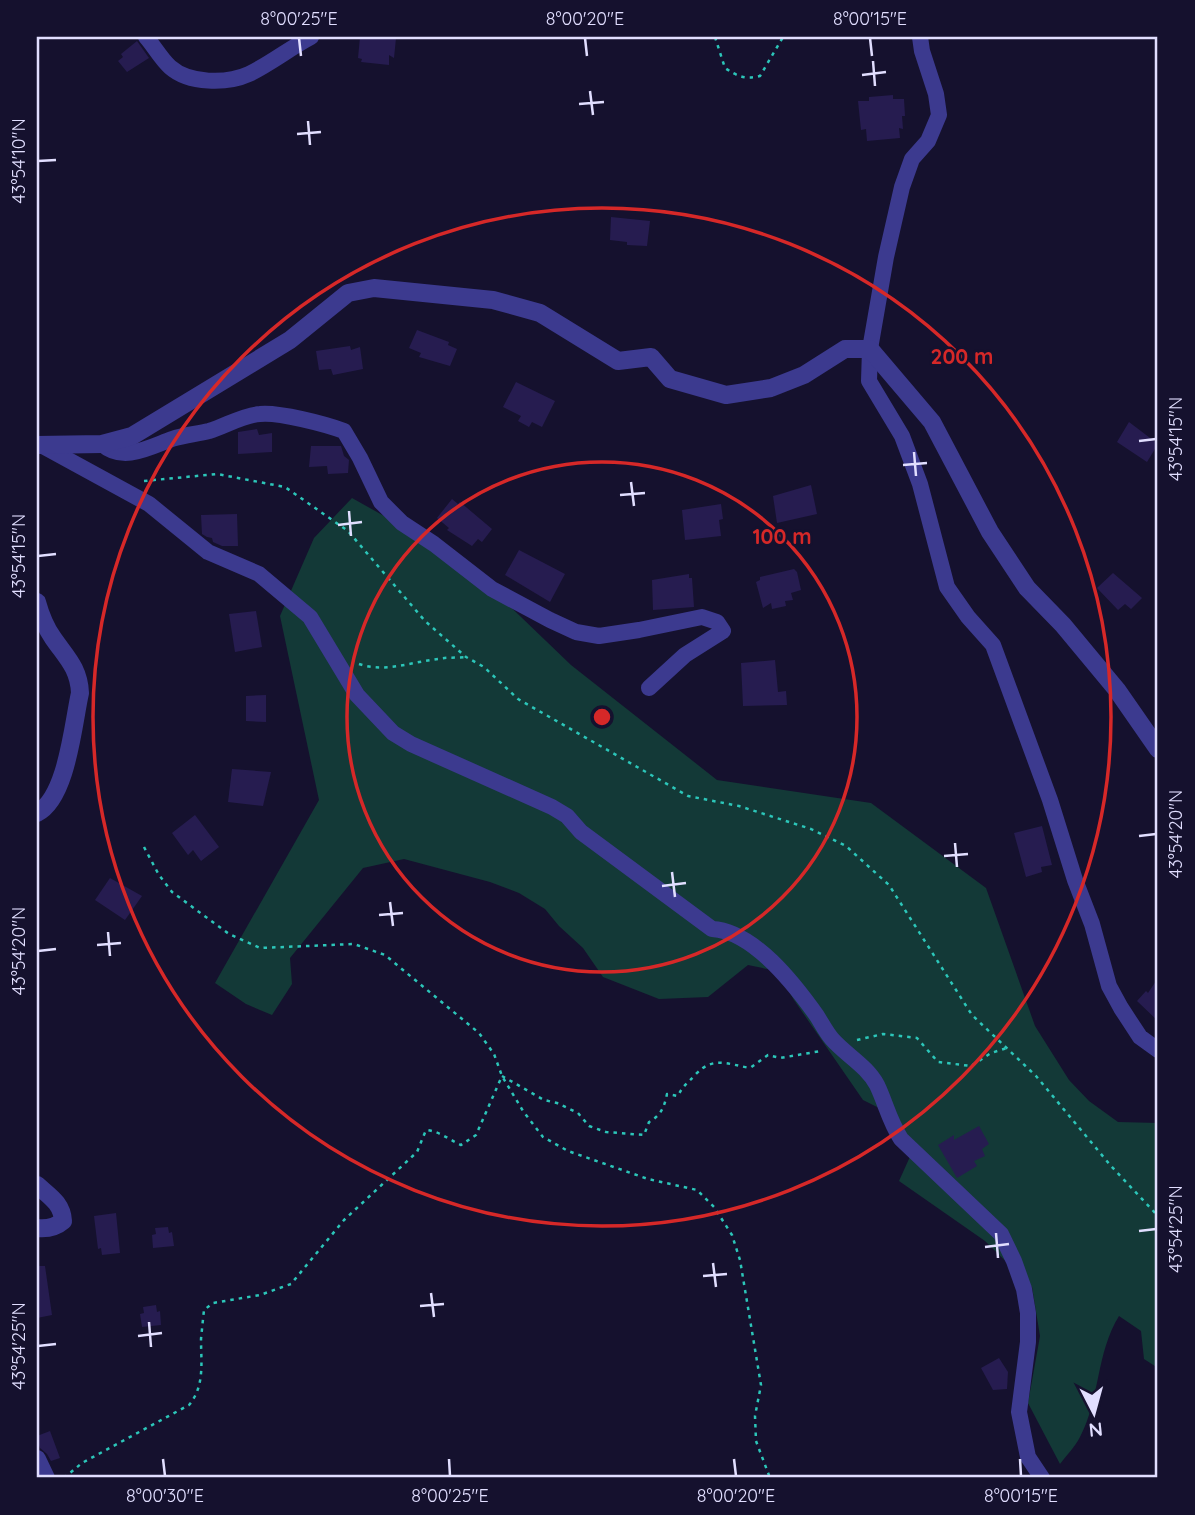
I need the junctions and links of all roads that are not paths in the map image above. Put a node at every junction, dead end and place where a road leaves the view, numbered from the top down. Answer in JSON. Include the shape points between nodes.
{"nodes":[{"id":1,"x":146,"y":37,"type":"edge"},
{"id":2,"x":311,"y":37,"type":"edge"},
{"id":3,"x":920,"y":37,"type":"edge"},
{"id":4,"x":870,"y":349,"type":"junction"},
{"id":5,"x":102,"y":444,"type":"junction"},
{"id":6,"x":39,"y":445,"type":"edge"},
{"id":7,"x":37,"y":604,"type":"edge"},
{"id":8,"x":649,"y":688,"type":"dead end"},
{"id":9,"x":1158,"y":749,"type":"edge"},
{"id":10,"x":37,"y":813,"type":"edge"},
{"id":11,"x":1158,"y":1050,"type":"edge"},
{"id":12,"x":37,"y":1185,"type":"edge"},
{"id":13,"x":37,"y":1228,"type":"edge"},
{"id":14,"x":37,"y":1460,"type":"edge"},
{"id":15,"x":46,"y":1478,"type":"edge"},
{"id":16,"x":1042,"y":1478,"type":"edge"}],
"edges":[{"from":1,"to":2,"type":"street","via":[[171,68],[200,80],[213,80],[252,72]]},
{"from":3,"to":4,"type":"street","via":[[939,115],[928,141],[912,159],[902,187]]},
{"from":4,"to":5,"type":"street","via":[[845,349],[804,375],[771,388],[726,395],[670,379],[651,357],[618,361],[540,313],[493,300],[374,288],[348,293],[256,363],[132,436]]},
{"from":4,"to":9,"type":"street","via":[[932,422],[990,532],[1027,588],[1117,690]]},
{"from":4,"to":11,"type":"street","via":[[869,381],[901,436],[920,484],[947,587],[993,645],[1050,800],[1110,986],[1140,1037]]},
{"from":5,"to":6,"type":"street"},
{"from":5,"to":8,"type":"street","via":[[113,452],[135,452],[257,414],[344,431],[381,502],[402,523],[492,589],[550,620],[599,636],[702,617],[717,622],[723,631],[685,655]]},
{"from":6,"to":16,"type":"street","via":[[149,504],[208,552],[259,574],[310,617],[358,695],[393,733],[567,816],[580,832],[712,929],[725,930],[755,947],[797,989],[831,1038],[876,1084],[901,1139],[1001,1234],[1024,1289],[1028,1342],[1018,1412],[1028,1457]]},
{"from":7,"to":10,"type":"street","via":[[51,636],[75,667],[80,692],[61,779],[54,796]]},
{"from":12,"to":13,"type":"street","via":[[58,1204],[63,1221]]},
{"from":14,"to":15,"type":"street"}]}
